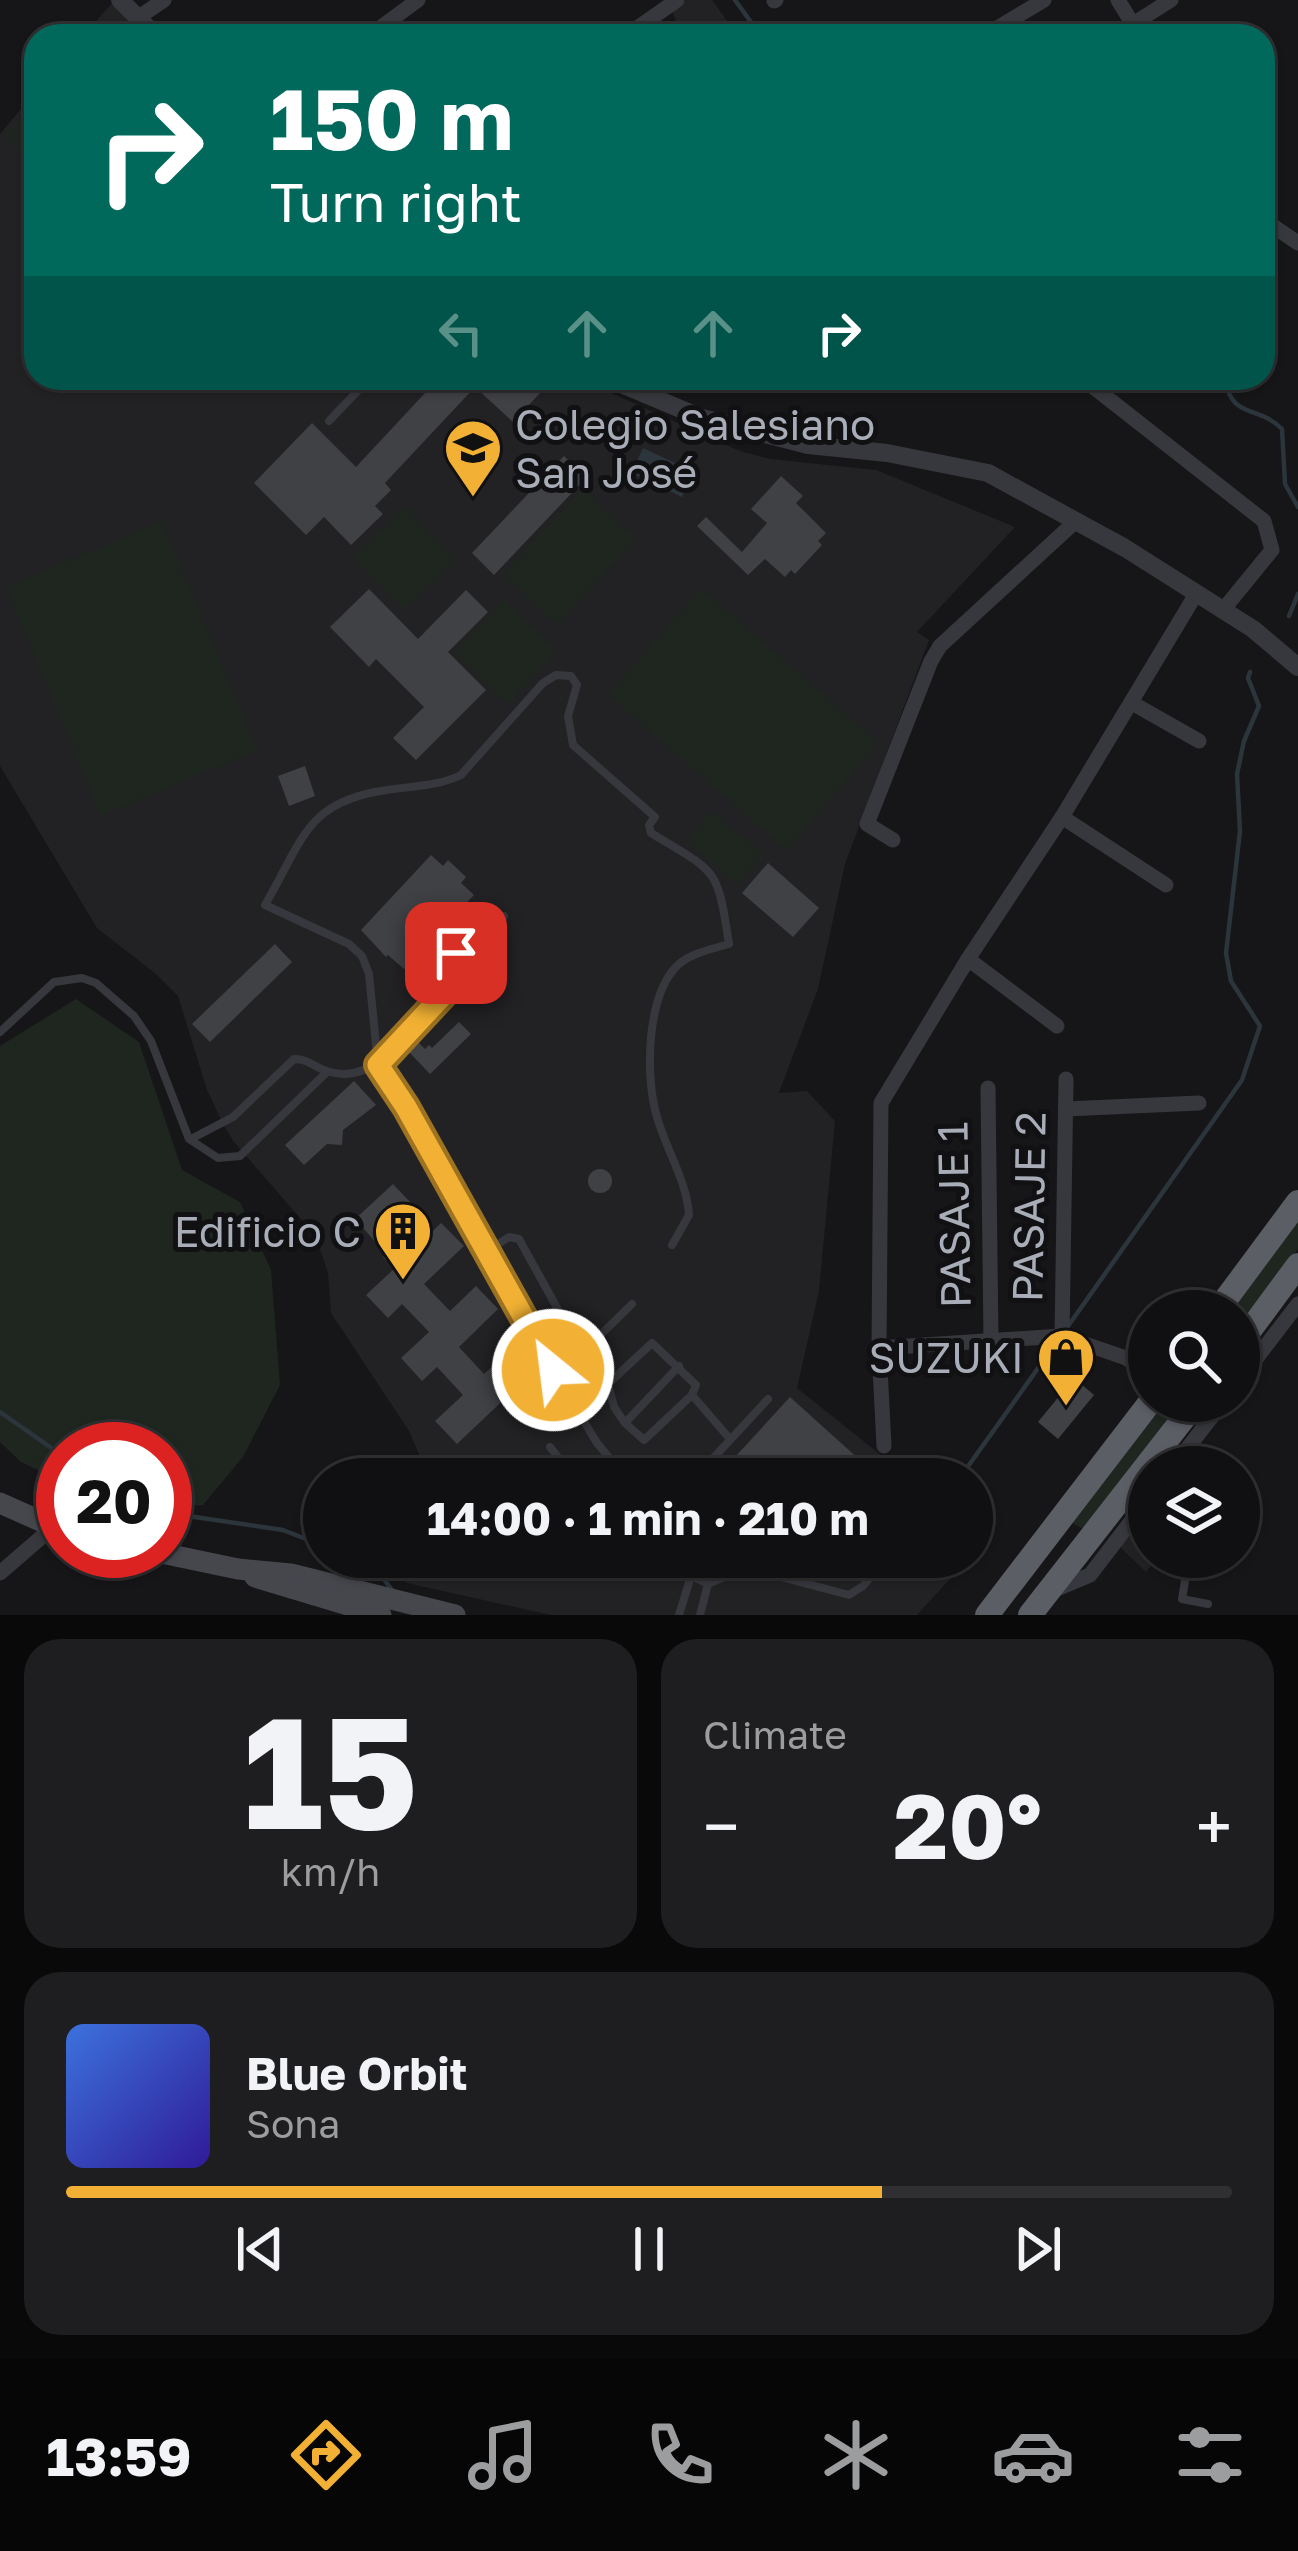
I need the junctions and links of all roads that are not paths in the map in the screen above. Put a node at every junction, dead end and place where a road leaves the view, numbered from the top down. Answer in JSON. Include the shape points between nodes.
{"nodes":[{"id":1,"x":120,"y":0,"type":"edge"},
{"id":2,"x":164,"y":0,"type":"edge"},
{"id":3,"x":418,"y":0,"type":"edge"},
{"id":4,"x":677,"y":0,"type":"edge"},
{"id":5,"x":1044,"y":0,"type":"edge"},
{"id":6,"x":1171,"y":0,"type":"edge"},
{"id":7,"x":139,"y":17,"type":"junction"},
{"id":8,"x":145,"y":24,"type":"edge"},
{"id":9,"x":385,"y":24,"type":"edge"},
{"id":10,"x":643,"y":24,"type":"edge"},
{"id":11,"x":1004,"y":24,"type":"edge"},
{"id":12,"x":1143,"y":24,"type":"edge"},
{"id":13,"x":359,"y":390,"type":"edge"},
{"id":14,"x":636,"y":390,"type":"edge"},
{"id":15,"x":1098,"y":390,"type":"edge"},
{"id":16,"x":329,"y":421,"type":"dead end"},
{"id":17,"x":1077,"y":520,"type":"junction"},
{"id":18,"x":1196,"y":594,"type":"junction"},
{"id":19,"x":1223,"y":610,"type":"junction"},
{"id":20,"x":1298,"y":667,"type":"edge"},
{"id":21,"x":1132,"y":703,"type":"junction"},
{"id":22,"x":1199,"y":741,"type":"dead end"},
{"id":23,"x":1062,"y":817,"type":"junction"},
{"id":24,"x":893,"y":840,"type":"dead end"},
{"id":25,"x":1166,"y":885,"type":"dead end"},
{"id":26,"x":504,"y":916,"type":"dead end"},
{"id":27,"x":968,"y":959,"type":"junction"},
{"id":28,"x":1058,"y":1026,"type":"dead end"},
{"id":29,"x":0,"y":1032,"type":"edge"},
{"id":30,"x":378,"y":1065,"type":"junction"},
{"id":31,"x":327,"y":1072,"type":"junction"},
{"id":32,"x":1066,"y":1079,"type":"dead end"},
{"id":33,"x":988,"y":1088,"type":"dead end"},
{"id":34,"x":1199,"y":1103,"type":"dead end"},
{"id":35,"x":1066,"y":1109,"type":"junction"},
{"id":36,"x":189,"y":1139,"type":"junction"},
{"id":37,"x":1298,"y":1202,"type":"edge"},
{"id":38,"x":672,"y":1245,"type":"dead end"},
{"id":39,"x":486,"y":1252,"type":"junction"},
{"id":40,"x":1298,"y":1265,"type":"edge"},
{"id":41,"x":1233,"y":1290,"type":"edge"},
{"id":42,"x":632,"y":1304,"type":"dead end"},
{"id":43,"x":1298,"y":1304,"type":"edge"},
{"id":44,"x":1260,"y":1317,"type":"edge"},
{"id":45,"x":1062,"y":1336,"type":"junction"},
{"id":46,"x":991,"y":1341,"type":"junction"},
{"id":47,"x":879,"y":1348,"type":"junction"},
{"id":48,"x":582,"y":1353,"type":"junction"},
{"id":49,"x":1260,"y":1354,"type":"edge"},
{"id":50,"x":1128,"y":1359,"type":"edge"},
{"id":51,"x":679,"y":1366,"type":"junction"},
{"id":52,"x":553,"y":1370,"type":"junction"},
{"id":53,"x":608,"y":1384,"type":"junction"},
{"id":54,"x":692,"y":1395,"type":"junction"},
{"id":55,"x":768,"y":1399,"type":"dead end"},
{"id":56,"x":1134,"y":1422,"type":"edge"},
{"id":57,"x":1206,"y":1422,"type":"edge"},
{"id":58,"x":625,"y":1424,"type":"junction"},
{"id":59,"x":730,"y":1439,"type":"junction"},
{"id":60,"x":884,"y":1446,"type":"dead end"},
{"id":61,"x":1186,"y":1446,"type":"edge"},
{"id":62,"x":550,"y":1447,"type":"dead end"},
{"id":63,"x":607,"y":1456,"type":"joint"},
{"id":64,"x":559,"y":1458,"type":"edge"},
{"id":65,"x":604,"y":1458,"type":"edge"},
{"id":66,"x":713,"y":1458,"type":"edge"},
{"id":67,"x":0,"y":1503,"type":"edge"},
{"id":68,"x":1128,"y":1506,"type":"edge"},
{"id":69,"x":36,"y":1519,"type":"edge"},
{"id":70,"x":1128,"y":1525,"type":"edge"},
{"id":71,"x":36,"y":1545,"type":"edge"},
{"id":72,"x":1081,"y":1552,"type":"junction"},
{"id":73,"x":192,"y":1559,"type":"edge"},
{"id":74,"x":0,"y":1573,"type":"edge"},
{"id":75,"x":690,"y":1578,"type":"edge"},
{"id":76,"x":696,"y":1578,"type":"edge"},
{"id":77,"x":723,"y":1578,"type":"edge"},
{"id":78,"x":794,"y":1578,"type":"edge"},
{"id":79,"x":870,"y":1578,"type":"edge"},
{"id":80,"x":1186,"y":1578,"type":"edge"},
{"id":81,"x":709,"y":1584,"type":"junction"},
{"id":82,"x":1059,"y":1588,"type":"junction"},
{"id":83,"x":1208,"y":1604,"type":"dead end"},
{"id":84,"x":340,"y":1606,"type":"edge"},
{"id":85,"x":380,"y":1615,"type":"edge"},
{"id":86,"x":455,"y":1615,"type":"edge"},
{"id":87,"x":679,"y":1615,"type":"edge"},
{"id":88,"x":700,"y":1615,"type":"edge"},
{"id":89,"x":992,"y":1615,"type":"edge"},
{"id":90,"x":1034,"y":1615,"type":"edge"}],
"edges":[{"from":1,"to":7,"type":"street"},
{"from":2,"to":7,"type":"street"},
{"from":3,"to":9,"type":"street"},
{"from":4,"to":10,"type":"street"},
{"from":5,"to":11,"type":"street"},
{"from":6,"to":12,"type":"street"},
{"from":7,"to":8,"type":"street"},
{"from":13,"to":16,"type":"lane"},
{"from":14,"to":17,"type":"street","via":[[787,440],[988,473]]},
{"from":15,"to":19,"type":"street","via":[[1258,514],[1270,533],[1272,550]]},
{"from":17,"to":18,"type":"street"},
{"from":17,"to":24,"type":"street","via":[[931,661],[867,824]]},
{"from":18,"to":19,"type":"street"},
{"from":18,"to":21,"type":"street"},
{"from":19,"to":20,"type":"street"},
{"from":21,"to":22,"type":"street"},
{"from":21,"to":23,"type":"street"},
{"from":23,"to":25,"type":"street"},
{"from":23,"to":27,"type":"street"},
{"from":26,"to":30,"type":"lane","via":[[479,922],[456,953],[445,993]]},
{"from":27,"to":28,"type":"street"},
{"from":27,"to":47,"type":"street","via":[[880,1103]]},
{"from":29,"to":36,"type":"lane","via":[[54,982],[96,983],[151,1041]]},
{"from":30,"to":31,"type":"lane"},
{"from":30,"to":38,"type":"lane","via":[[369,974],[359,952],[265,905],[318,814],[358,794],[455,778],[543,683],[571,676],[578,690],[568,716],[573,745],[655,817],[651,833],[703,865],[721,890],[730,944],[678,964],[653,1014],[654,1109],[689,1215]]},
{"from":30,"to":39,"type":"lane"},
{"from":31,"to":36,"type":"lane","via":[[294,1059],[233,1117]]},
{"from":31,"to":36,"type":"lane","via":[[240,1156],[218,1158]]},
{"from":32,"to":35,"type":"street","name":"PASAJE 2"},
{"from":33,"to":46,"type":"street","name":"PASAJE 1"},
{"from":34,"to":35,"type":"street"},
{"from":35,"to":45,"type":"street","name":"PASAJE 2"},
{"from":37,"to":41,"type":"highway"},
{"from":39,"to":48,"type":"lane","via":[[519,1239]]},
{"from":39,"to":52,"type":"lane"},
{"from":40,"to":44,"type":"highway"},
{"from":42,"to":48,"type":"lane"},
{"from":43,"to":49,"type":"street"},
{"from":45,"to":46,"type":"street"},
{"from":45,"to":50,"type":"street"},
{"from":46,"to":47,"type":"street"},
{"from":47,"to":60,"type":"street"},
{"from":48,"to":52,"type":"lane"},
{"from":48,"to":53,"type":"lane"},
{"from":51,"to":53,"type":"lane","via":[[650,1343]]},
{"from":51,"to":54,"type":"lane","via":[[696,1381]]},
{"from":51,"to":58,"type":"lane"},
{"from":52,"to":63,"type":"lane"},
{"from":53,"to":58,"type":"lane"},
{"from":54,"to":58,"type":"lane","via":[[650,1438]]},
{"from":54,"to":59,"type":"lane"},
{"from":55,"to":59,"type":"lane"},
{"from":56,"to":89,"type":"highway"},
{"from":57,"to":61,"type":"street"},
{"from":59,"to":66,"type":"lane"},
{"from":62,"to":64,"type":"lane"},
{"from":63,"to":65,"type":"lane"},
{"from":67,"to":69,"type":"main road"},
{"from":68,"to":72,"type":"highway"},
{"from":70,"to":82,"type":"street","via":[[1090,1575]]},
{"from":71,"to":74,"type":"street"},
{"from":72,"to":82,"type":"highway"},
{"from":72,"to":90,"type":"highway"},
{"from":73,"to":84,"type":"main road"},
{"from":75,"to":87,"type":"lane"},
{"from":76,"to":81,"type":"lane"},
{"from":77,"to":81,"type":"lane"},
{"from":78,"to":79,"type":"lane","via":[[849,1595]]},
{"from":80,"to":83,"type":"lane","via":[[1182,1599]]},
{"from":81,"to":88,"type":"lane"},
{"from":82,"to":90,"type":"highway"},
{"from":84,"to":85,"type":"main road"},
{"from":84,"to":86,"type":"main road"}]}
